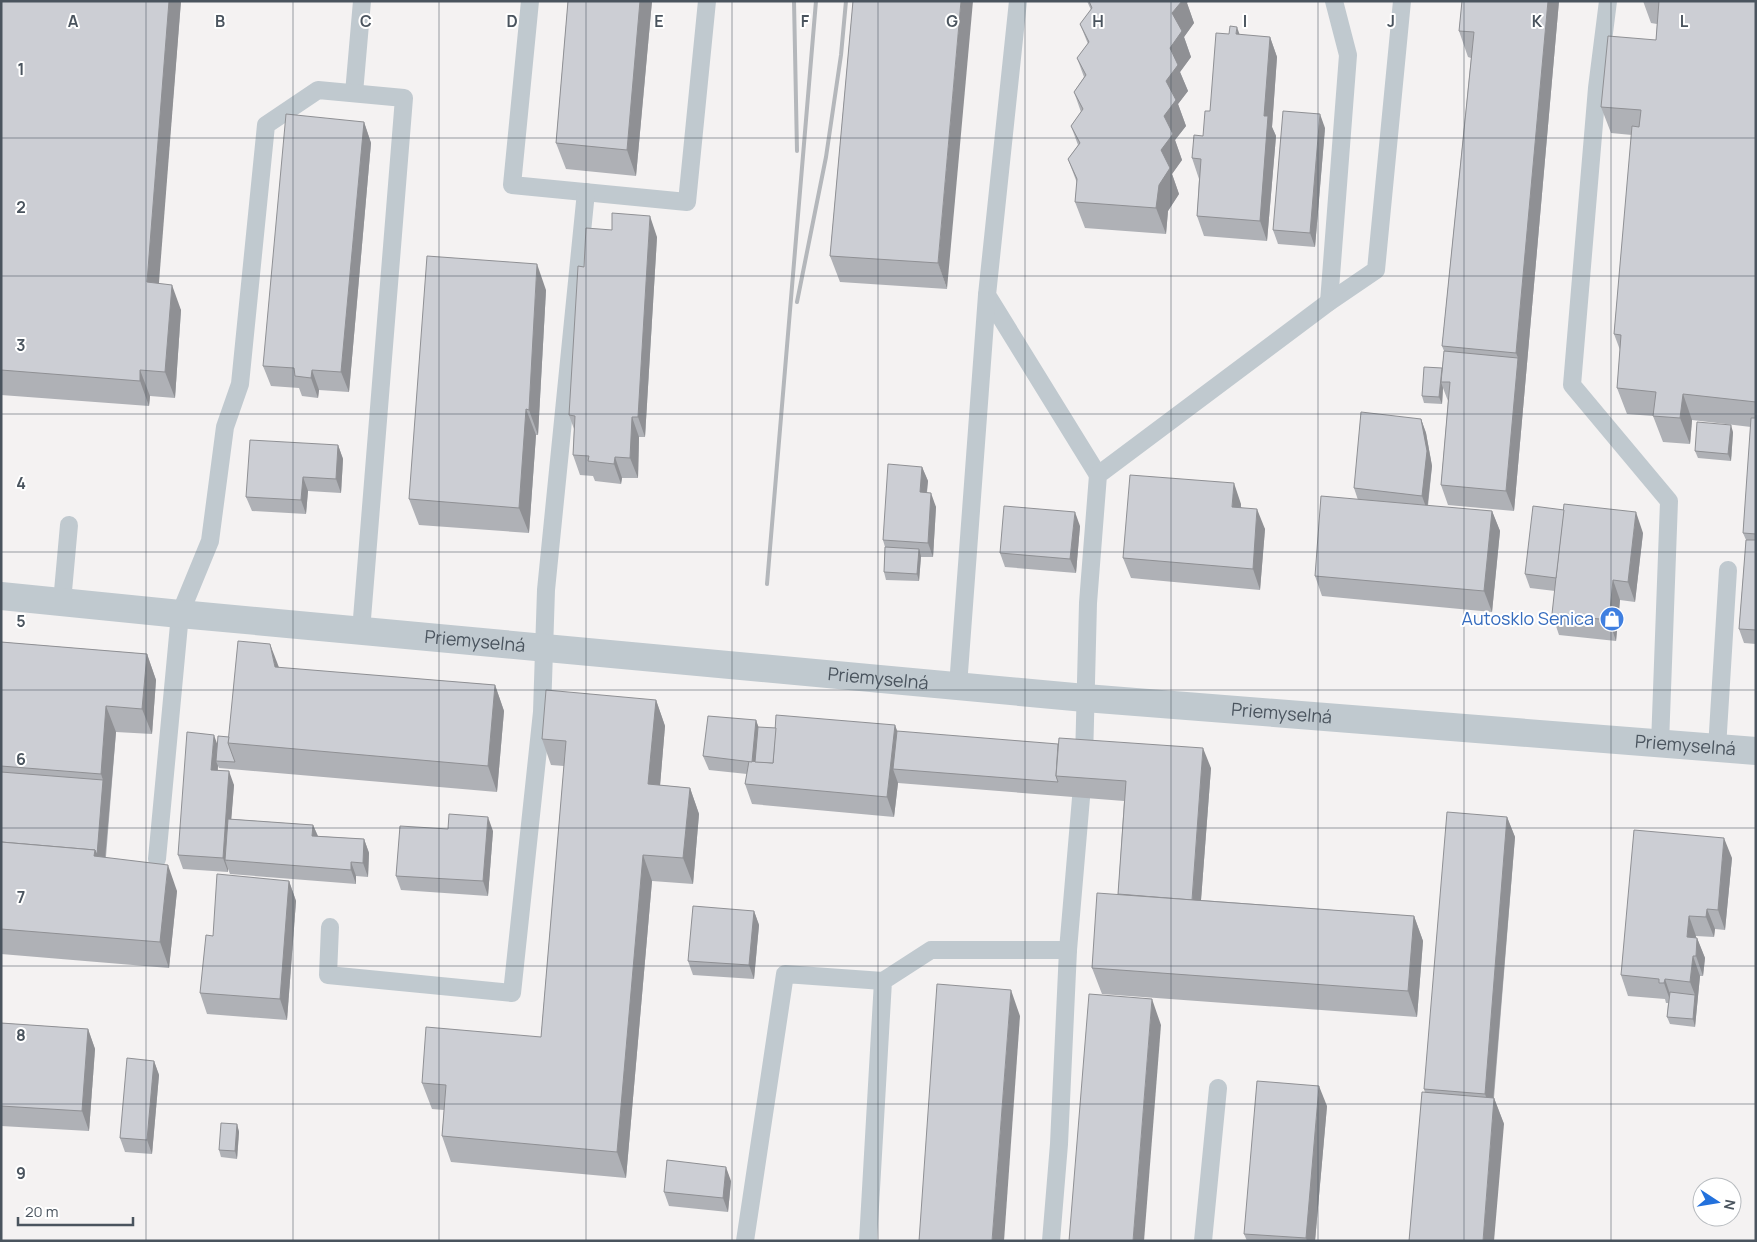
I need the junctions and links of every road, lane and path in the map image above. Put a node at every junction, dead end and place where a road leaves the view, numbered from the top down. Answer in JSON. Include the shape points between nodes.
{"nodes":[{"id":1,"x":362,"y":1,"type":"edge"},
{"id":2,"x":530,"y":1,"type":"edge"},
{"id":3,"x":707,"y":1,"type":"edge"},
{"id":4,"x":1018,"y":1,"type":"edge"},
{"id":5,"x":1334,"y":1,"type":"edge"},
{"id":6,"x":1402,"y":1,"type":"edge"},
{"id":7,"x":1608,"y":1,"type":"edge"},
{"id":8,"x":354,"y":94,"type":"junction"},
{"id":9,"x":586,"y":192,"type":"junction"},
{"id":10,"x":987,"y":295,"type":"junction"},
{"id":11,"x":1329,"y":302,"type":"junction"},
{"id":12,"x":1098,"y":475,"type":"junction"},
{"id":13,"x":69,"y":526,"type":"dead end"},
{"id":14,"x":1728,"y":570,"type":"dead end"},
{"id":15,"x":1,"y":596,"type":"edge"},
{"id":16,"x":62,"y":602,"type":"junction"},
{"id":17,"x":180,"y":614,"type":"junction"},
{"id":18,"x":361,"y":631,"type":"junction"},
{"id":19,"x":544,"y":647,"type":"junction"},
{"id":20,"x":958,"y":686,"type":"junction"},
{"id":21,"x":1085,"y":698,"type":"junction"},
{"id":22,"x":1660,"y":744,"type":"junction"},
{"id":23,"x":1717,"y":748,"type":"junction"},
{"id":24,"x":1756,"y":751,"type":"edge"},
{"id":25,"x":1084,"y":760,"type":"edge"},
{"id":26,"x":1081,"y":798,"type":"edge"},
{"id":27,"x":157,"y":859,"type":"dead end"},
{"id":28,"x":330,"y":927,"type":"dead end"},
{"id":29,"x":1068,"y":950,"type":"junction"},
{"id":30,"x":884,"y":981,"type":"junction"},
{"id":31,"x":1218,"y":1088,"type":"dead end"},
{"id":32,"x":745,"y":1241,"type":"edge"},
{"id":33,"x":868,"y":1241,"type":"edge"},
{"id":34,"x":1051,"y":1241,"type":"edge"},
{"id":35,"x":1203,"y":1241,"type":"edge"}],
"edges":[{"from":1,"to":8,"type":"lane"},
{"from":2,"to":9,"type":"lane","via":[[512,185]]},
{"from":3,"to":9,"type":"lane","via":[[687,202]]},
{"from":4,"to":10,"type":"lane"},
{"from":5,"to":11,"type":"lane","via":[[1348,55]]},
{"from":6,"to":11,"type":"lane","via":[[1376,270]]},
{"from":7,"to":22,"type":"lane","via":[[1597,88],[1572,385],[1669,501]]},
{"from":8,"to":17,"type":"lane","via":[[318,90],[266,126],[240,384],[225,427],[210,541]]},
{"from":8,"to":18,"type":"lane","via":[[404,98]]},
{"from":9,"to":19,"type":"lane","via":[[546,590]]},
{"from":10,"to":12,"type":"lane"},
{"from":10,"to":20,"type":"lane"},
{"from":11,"to":12,"type":"lane"},
{"from":12,"to":21,"type":"lane","via":[[1088,603]]},
{"from":13,"to":16,"type":"lane"},
{"from":14,"to":23,"type":"lane"},
{"from":15,"to":16,"type":"street","name":"Priemyselná"},
{"from":16,"to":17,"type":"street","name":"Priemyselná"},
{"from":17,"to":18,"type":"street","name":"Priemyselná"},
{"from":17,"to":27,"type":"lane"},
{"from":18,"to":19,"type":"street","name":"Priemyselná"},
{"from":19,"to":20,"type":"street","name":"Priemyselná"},
{"from":19,"to":28,"type":"lane","via":[[542,712],[512,993],[328,974]]},
{"from":20,"to":21,"type":"street","name":"Priemyselná"},
{"from":21,"to":22,"type":"street","name":"Priemyselná"},
{"from":21,"to":25,"type":"lane"},
{"from":22,"to":23,"type":"street","name":"Priemyselná"},
{"from":23,"to":24,"type":"street","name":"Priemyselná"},
{"from":26,"to":29,"type":"lane"},
{"from":29,"to":30,"type":"lane","via":[[931,950]]},
{"from":29,"to":34,"type":"lane"},
{"from":30,"to":32,"type":"lane","via":[[786,974]]},
{"from":30,"to":33,"type":"lane"},
{"from":31,"to":35,"type":"lane"}]}
